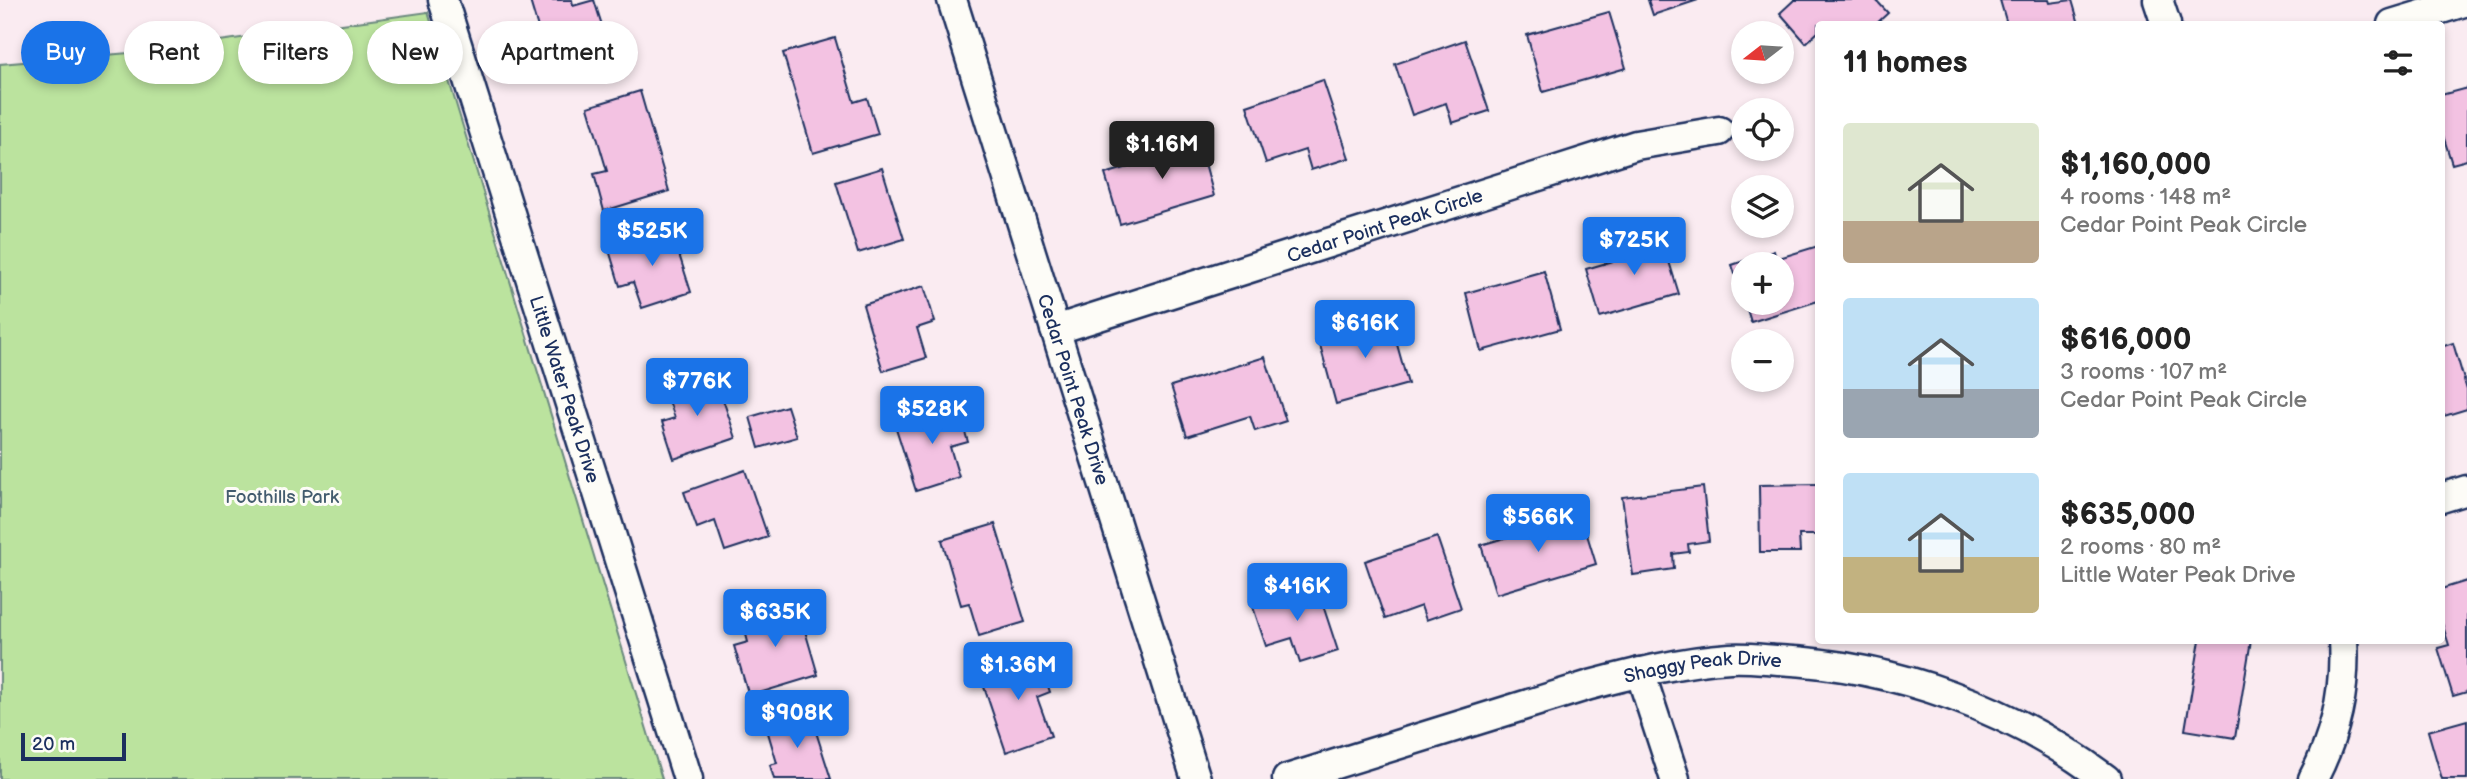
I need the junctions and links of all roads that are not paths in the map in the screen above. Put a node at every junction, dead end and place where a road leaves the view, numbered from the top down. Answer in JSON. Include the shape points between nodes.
{"nodes":[{"id":1,"x":443,"y":0,"type":"edge"},
{"id":2,"x":952,"y":0,"type":"edge"},
{"id":3,"x":2158,"y":0,"type":"edge"},
{"id":4,"x":2467,"y":1,"type":"edge"},
{"id":5,"x":2165,"y":21,"type":"edge"},
{"id":6,"x":2402,"y":21,"type":"edge"},
{"id":7,"x":1719,"y":131,"type":"dead end"},
{"id":8,"x":1055,"y":330,"type":"junction"},
{"id":9,"x":2467,"y":490,"type":"edge"},
{"id":10,"x":2445,"y":497,"type":"edge"},
{"id":11,"x":2343,"y":644,"type":"edge"},
{"id":12,"x":1640,"y":671,"type":"junction"},
{"id":13,"x":688,"y":779,"type":"edge"},
{"id":14,"x":1196,"y":779,"type":"edge"},
{"id":15,"x":1287,"y":779,"type":"edge"},
{"id":16,"x":1675,"y":779,"type":"edge"},
{"id":17,"x":2106,"y":779,"type":"edge"},
{"id":18,"x":2314,"y":779,"type":"edge"}],
"edges":[{"from":1,"to":13,"type":"street","name":"Little Water Peak Drive"},
{"from":2,"to":8,"type":"street","name":"Cedar Point Peak Drive"},
{"from":3,"to":5,"type":"street"},
{"from":4,"to":6,"type":"street"},
{"from":7,"to":8,"type":"street","name":"Cedar Point Peak Circle","via":[[1636,145]]},
{"from":8,"to":14,"type":"street","name":"Cedar Point Peak Drive"},
{"from":9,"to":10,"type":"street"},
{"from":11,"to":18,"type":"street","via":[[2342,698],[2332,740]]},
{"from":12,"to":15,"type":"street","name":"Shaggy Peak Drive"},
{"from":12,"to":16,"type":"street"},
{"from":12,"to":17,"type":"street","name":"Shaggy Peak Drive","via":[[1730,658],[1823,662],[1909,680],[1994,711]]}]}
